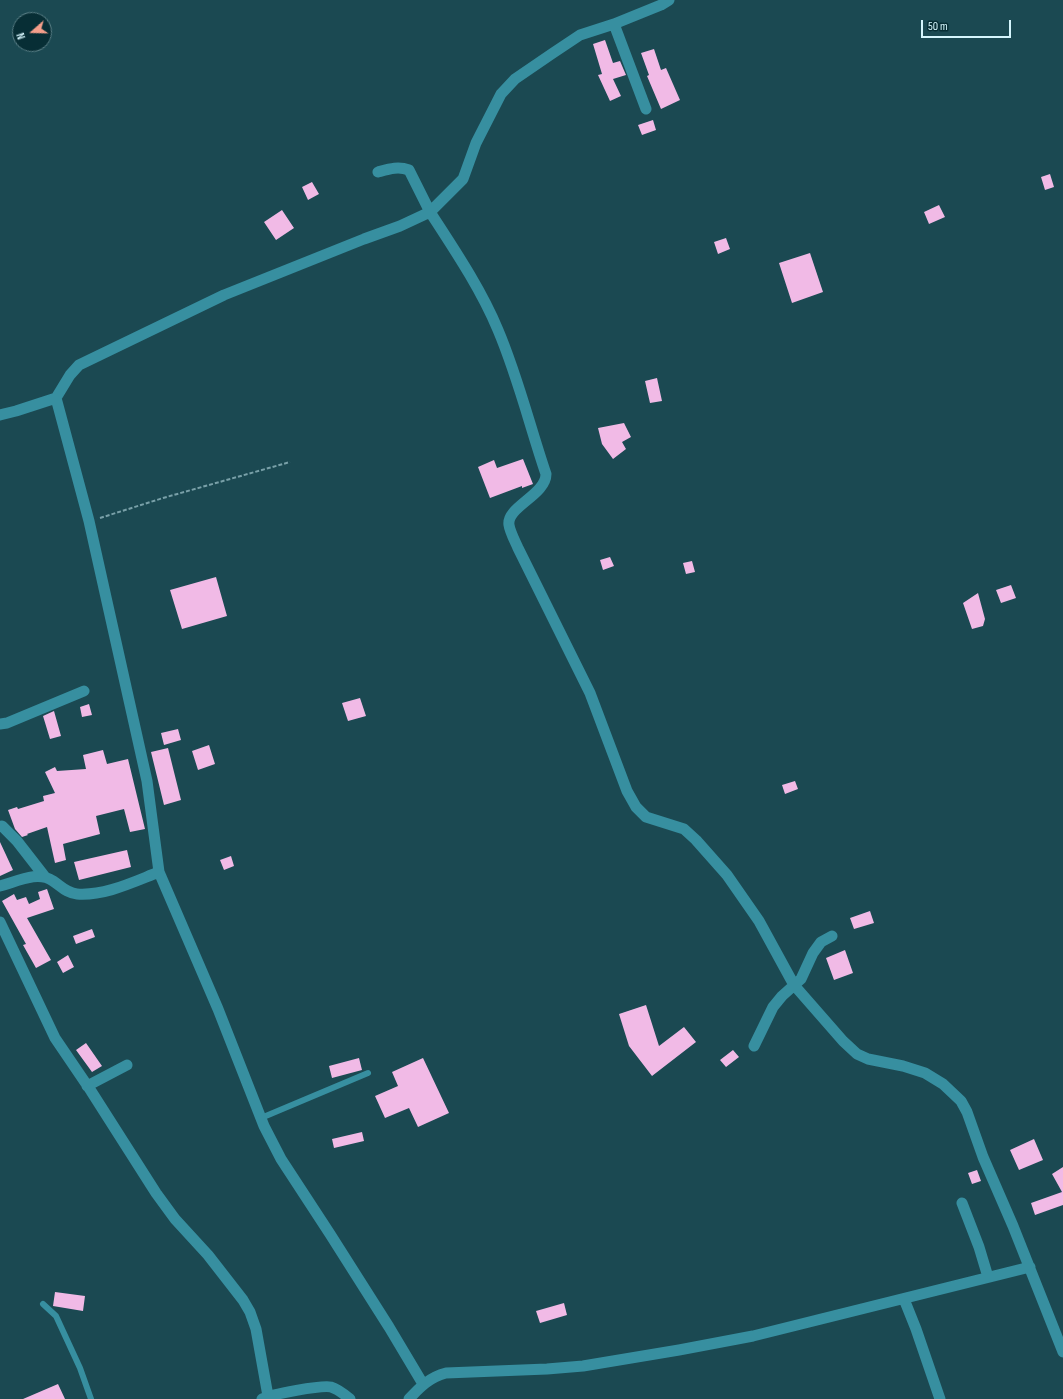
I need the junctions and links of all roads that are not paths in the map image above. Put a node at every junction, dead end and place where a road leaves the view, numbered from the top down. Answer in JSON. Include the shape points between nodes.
{"nodes":[{"id":1,"x":669,"y":0,"type":"edge"},
{"id":2,"x":614,"y":24,"type":"junction"},
{"id":3,"x":646,"y":109,"type":"dead end"},
{"id":4,"x":378,"y":172,"type":"dead end"},
{"id":5,"x":430,"y":212,"type":"junction"},
{"id":6,"x":56,"y":398,"type":"junction"},
{"id":7,"x":0,"y":415,"type":"edge"},
{"id":8,"x":84,"y":691,"type":"dead end"},
{"id":9,"x":0,"y":724,"type":"edge"},
{"id":10,"x":2,"y":826,"type":"dead end"},
{"id":11,"x":159,"y":872,"type":"junction"},
{"id":12,"x":45,"y":877,"type":"junction"},
{"id":13,"x":0,"y":886,"type":"edge"},
{"id":14,"x":0,"y":922,"type":"edge"},
{"id":15,"x":832,"y":936,"type":"dead end"},
{"id":16,"x":794,"y":985,"type":"junction"},
{"id":17,"x":754,"y":1046,"type":"dead end"},
{"id":18,"x":127,"y":1065,"type":"dead end"},
{"id":19,"x":368,"y":1073,"type":"dead end"},
{"id":20,"x":87,"y":1086,"type":"junction"},
{"id":21,"x":261,"y":1118,"type":"junction"},
{"id":22,"x":962,"y":1203,"type":"dead end"},
{"id":23,"x":1030,"y":1267,"type":"junction"},
{"id":24,"x":988,"y":1277,"type":"junction"},
{"id":25,"x":904,"y":1299,"type":"junction"},
{"id":26,"x":43,"y":1304,"type":"dead end"},
{"id":27,"x":1063,"y":1352,"type":"edge"},
{"id":28,"x":423,"y":1384,"type":"junction"},
{"id":29,"x":265,"y":1397,"type":"edge"},
{"id":30,"x":91,"y":1399,"type":"edge"},
{"id":31,"x":350,"y":1399,"type":"edge"},
{"id":32,"x":409,"y":1399,"type":"edge"},
{"id":33,"x":940,"y":1399,"type":"edge"}],
"edges":[{"from":1,"to":2,"type":"street"},
{"from":2,"to":3,"type":"street"},
{"from":2,"to":5,"type":"street","via":[[580,35],[515,79],[501,94],[476,143],[463,179]]},
{"from":4,"to":5,"type":"street","via":[[396,167],[409,170]]},
{"from":5,"to":6,"type":"street","via":[[224,295],[79,365]]},
{"from":5,"to":16,"type":"street","via":[[480,293],[498,330],[521,395],[546,478],[536,493],[511,515],[509,526],[590,693],[627,791],[636,807],[646,816],[684,829],[727,875],[758,921]]},
{"from":6,"to":7,"type":"street"},
{"from":6,"to":11,"type":"street","via":[[89,521],[147,782]]},
{"from":8,"to":9,"type":"street"},
{"from":10,"to":12,"type":"street"},
{"from":11,"to":12,"type":"street","via":[[97,893],[71,893]]},
{"from":11,"to":21,"type":"street","via":[[218,1009]]},
{"from":12,"to":13,"type":"street","via":[[36,876]]},
{"from":14,"to":20,"type":"street","via":[[55,1038]]},
{"from":15,"to":16,"type":"street","via":[[821,942],[801,979]]},
{"from":16,"to":17,"type":"street","via":[[773,1008]]},
{"from":16,"to":23,"type":"street","via":[[857,1054],[925,1073],[957,1096],[967,1112],[983,1157]]},
{"from":18,"to":20,"type":"street"},
{"from":19,"to":21,"type":"lane"},
{"from":20,"to":29,"type":"street","via":[[156,1193],[175,1219],[208,1255],[250,1312],[256,1329]]},
{"from":21,"to":28,"type":"street","via":[[281,1159],[373,1300]]},
{"from":22,"to":24,"type":"street"},
{"from":23,"to":24,"type":"street"},
{"from":23,"to":27,"type":"street"},
{"from":24,"to":25,"type":"street"},
{"from":25,"to":28,"type":"street","via":[[753,1336],[679,1350],[547,1370],[446,1373]]},
{"from":25,"to":33,"type":"street"},
{"from":26,"to":30,"type":"lane","via":[[56,1316]]},
{"from":28,"to":32,"type":"street"},
{"from":29,"to":31,"type":"street","via":[[330,1387]]}]}
